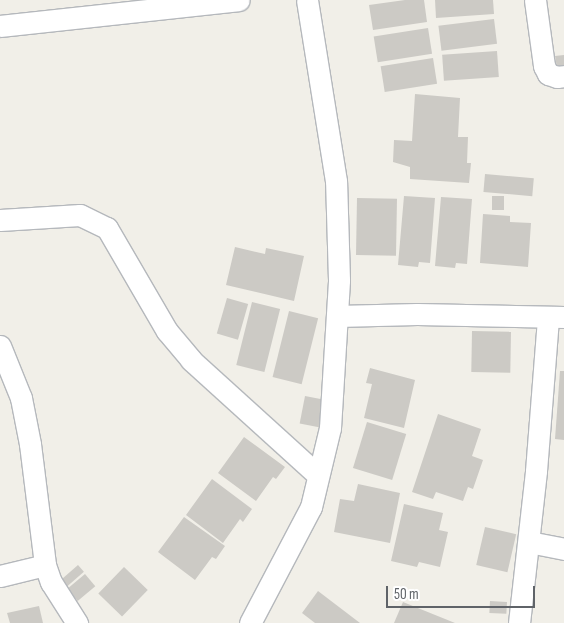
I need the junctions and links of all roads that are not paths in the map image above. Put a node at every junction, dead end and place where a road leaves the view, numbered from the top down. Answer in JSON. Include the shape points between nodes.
{"nodes":[{"id":1,"x":239,"y":0,"type":"edge"},
{"id":2,"x":307,"y":0,"type":"edge"},
{"id":3,"x":535,"y":0,"type":"edge"},
{"id":4,"x":0,"y":26,"type":"edge"},
{"id":5,"x":564,"y":76,"type":"edge"},
{"id":6,"x":0,"y":220,"type":"edge"},
{"id":7,"x":337,"y":316,"type":"junction"},
{"id":8,"x":556,"y":318,"type":"edge"},
{"id":9,"x":0,"y":346,"type":"edge"},
{"id":10,"x":318,"y":474,"type":"junction"},
{"id":11,"x":529,"y":542,"type":"junction"},
{"id":12,"x":564,"y":549,"type":"edge"},
{"id":13,"x":45,"y":565,"type":"junction"},
{"id":14,"x":0,"y":576,"type":"edge"},
{"id":15,"x":77,"y":623,"type":"edge"},
{"id":16,"x":250,"y":623,"type":"edge"},
{"id":17,"x":519,"y":623,"type":"edge"}],
"edges":[{"from":1,"to":4,"type":"street"},
{"from":2,"to":7,"type":"street","via":[[336,181]]},
{"from":3,"to":5,"type":"street","via":[[544,66],[548,74]]},
{"from":6,"to":10,"type":"street","via":[[80,215],[107,228],[167,331],[191,360]]},
{"from":7,"to":8,"type":"street","via":[[417,314]]},
{"from":7,"to":10,"type":"street","via":[[330,428]]},
{"from":8,"to":11,"type":"street"},
{"from":9,"to":13,"type":"street","via":[[21,398]]},
{"from":10,"to":16,"type":"street","via":[[312,507]]},
{"from":11,"to":12,"type":"street"},
{"from":11,"to":17,"type":"street"},
{"from":13,"to":14,"type":"street"},
{"from":13,"to":15,"type":"street","via":[[51,582]]}]}
